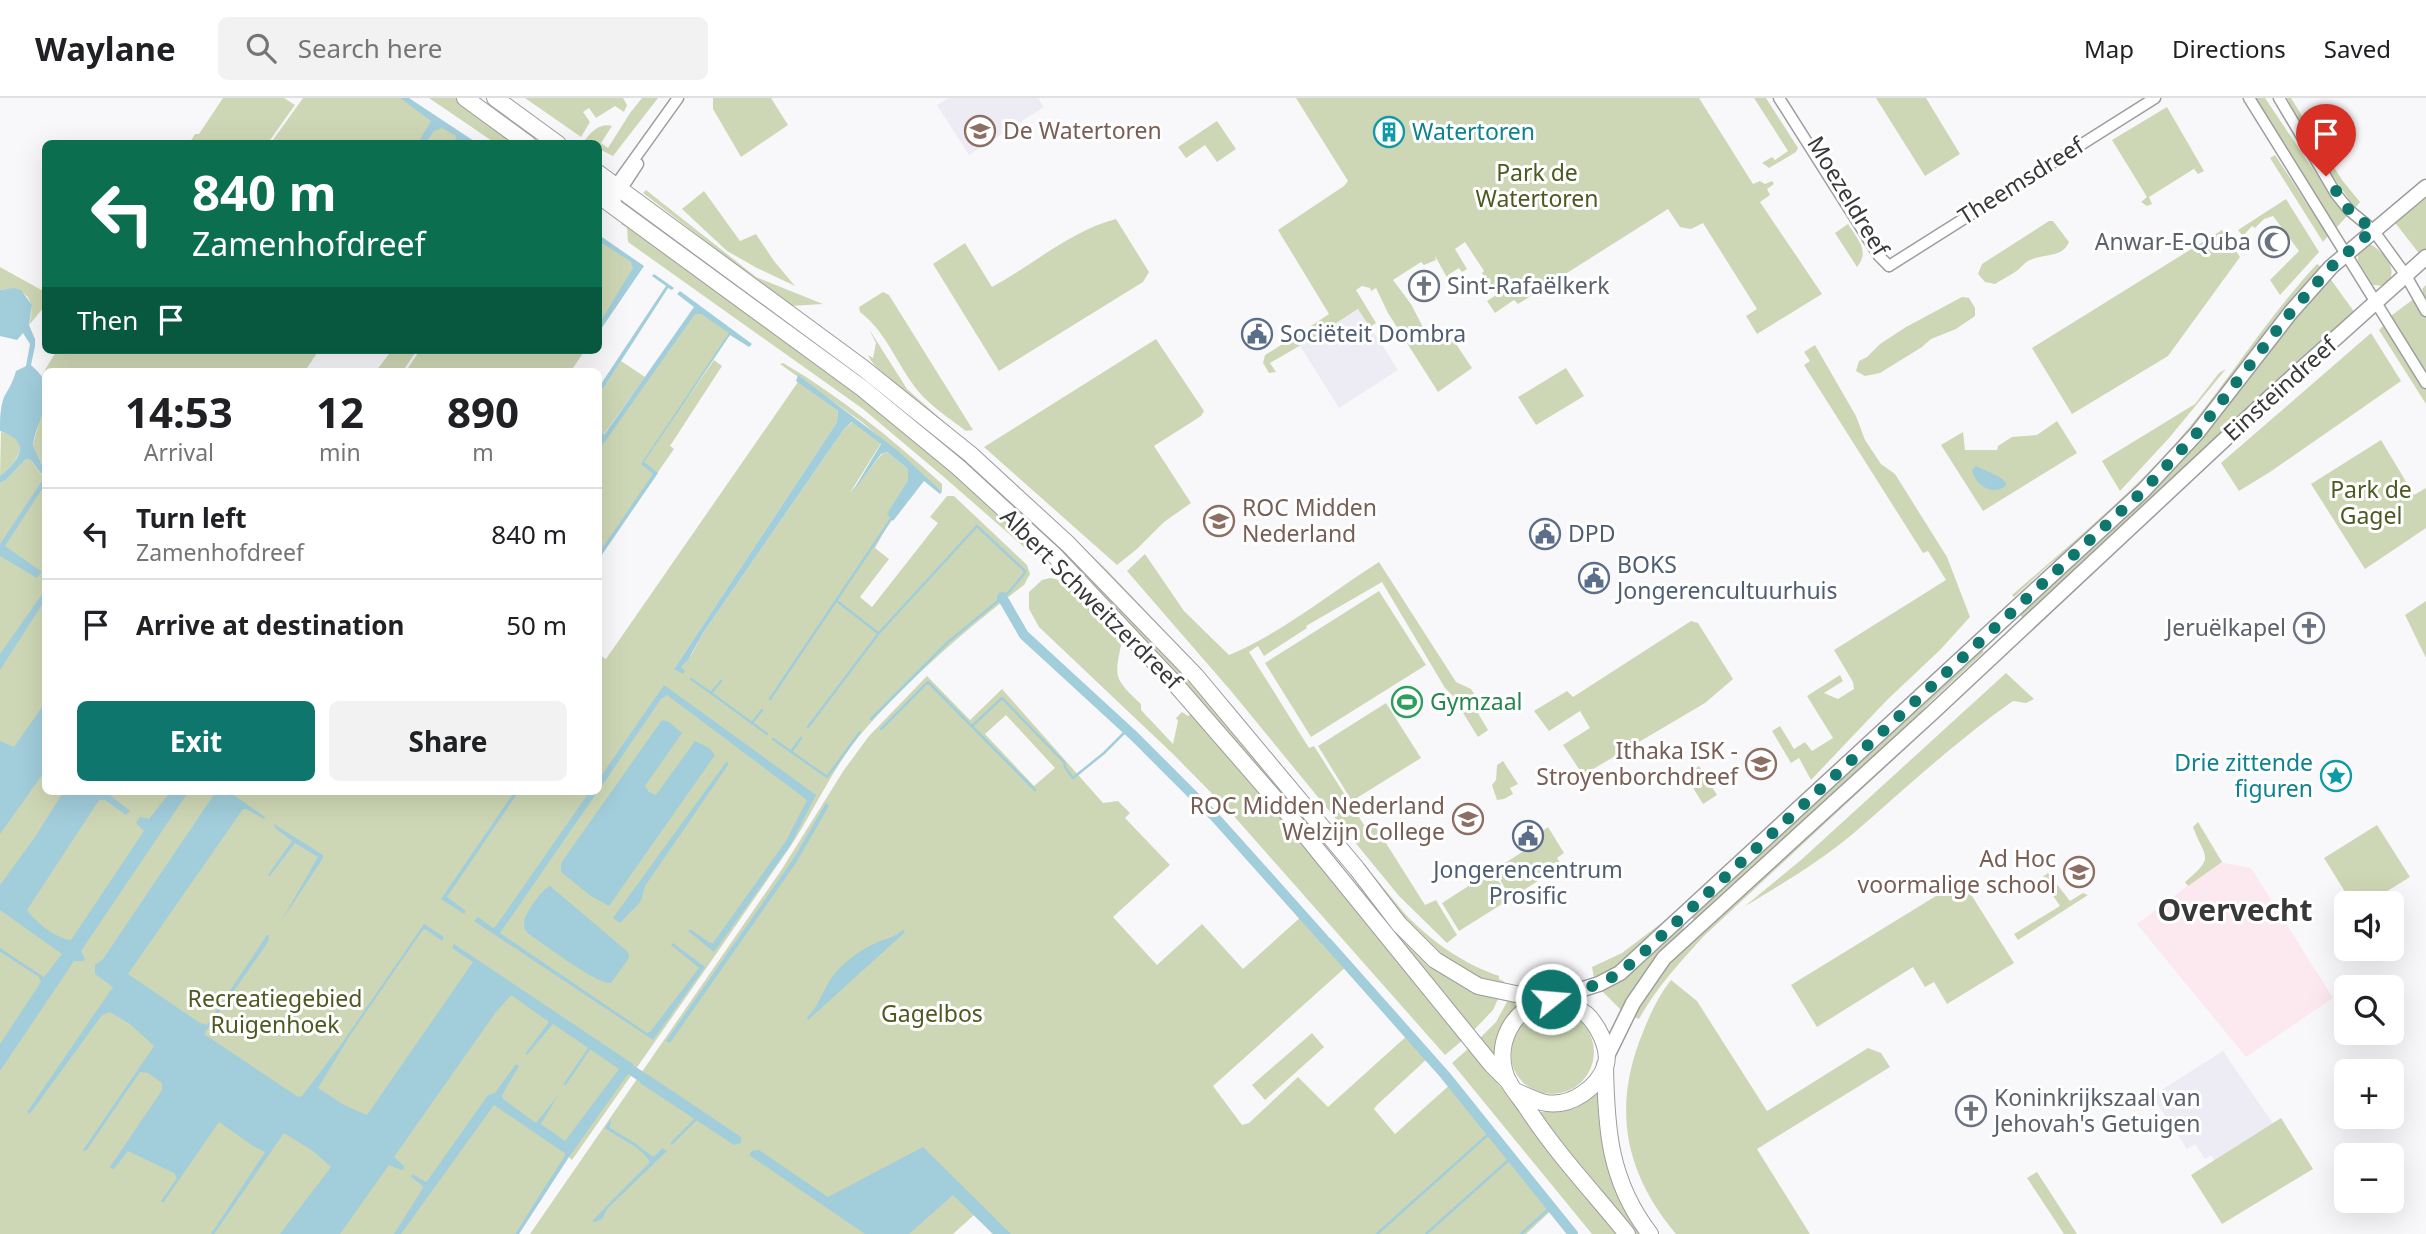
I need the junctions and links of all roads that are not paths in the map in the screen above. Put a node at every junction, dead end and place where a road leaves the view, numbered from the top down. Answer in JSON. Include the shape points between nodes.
{"nodes":[{"id":1,"x":465,"y":98,"type":"edge"},
{"id":2,"x":495,"y":98,"type":"edge"},
{"id":3,"x":678,"y":98,"type":"edge"},
{"id":4,"x":1779,"y":98,"type":"edge"},
{"id":5,"x":1788,"y":98,"type":"edge"},
{"id":6,"x":2155,"y":98,"type":"edge"},
{"id":7,"x":2249,"y":98,"type":"edge"},
{"id":8,"x":2279,"y":98,"type":"edge"},
{"id":9,"x":523,"y":140,"type":"edge"},
{"id":10,"x":553,"y":140,"type":"edge"},
{"id":11,"x":602,"y":176,"type":"edge"},
{"id":12,"x":2426,"y":187,"type":"edge"},
{"id":13,"x":602,"y":188,"type":"edge"},
{"id":14,"x":617,"y":189,"type":"junction"},
{"id":15,"x":602,"y":198,"type":"edge"},
{"id":16,"x":616,"y":208,"type":"junction"},
{"id":17,"x":2373,"y":230,"type":"junction"},
{"id":18,"x":2345,"y":254,"type":"junction"},
{"id":19,"x":2426,"y":257,"type":"edge"},
{"id":20,"x":1889,"y":266,"type":"junction"},
{"id":21,"x":2405,"y":274,"type":"junction"},
{"id":22,"x":2376,"y":302,"type":"junction"},
{"id":23,"x":2426,"y":311,"type":"edge"},
{"id":24,"x":2426,"y":383,"type":"edge"},
{"id":25,"x":1547,"y":1000,"type":"junction"},
{"id":26,"x":1606,"y":1061,"type":"junction"},
{"id":27,"x":1512,"y":1087,"type":"junction"},
{"id":28,"x":1628,"y":1234,"type":"edge"},
{"id":29,"x":1650,"y":1234,"type":"edge"}],
"edges":[{"from":1,"to":9,"type":"highway"},
{"from":2,"to":10,"type":"highway"},
{"from":3,"to":14,"type":"street"},
{"from":4,"to":20,"type":"street","name":"Moezeldreef"},
{"from":5,"to":20,"type":"street","name":"Moezeldreef","via":[[1885,252]]},
{"from":6,"to":20,"type":"street","name":"Theemsdreef"},
{"from":7,"to":18,"type":"street"},
{"from":8,"to":17,"type":"street","via":[[2336,194]]},
{"from":11,"to":14,"type":"highway","name":"Albert Schweitzerdreef"},
{"from":12,"to":17,"type":"main road","name":"Einsteindreef"},
{"from":13,"to":14,"type":"street"},
{"from":14,"to":16,"type":"street"},
{"from":14,"to":25,"type":"highway","name":"Albert Schweitzerdreef","via":[[873,376],[970,454],[1068,544],[1195,675],[1428,954],[1478,986]]},
{"from":15,"to":16,"type":"highway","name":"Albert Schweitzerdreef"},
{"from":16,"to":27,"type":"highway","name":"Albert Schweitzerdreef","via":[[862,388],[1055,556],[1178,686],[1284,809]]},
{"from":17,"to":18,"type":"main road","name":"Einsteindreef"},
{"from":17,"to":21,"type":"street"},
{"from":18,"to":22,"type":"street"},
{"from":18,"to":25,"type":"main road","name":"Einsteindreef","via":[[2291,312],[2197,433],[2144,490],[1628,965],[1599,984]]},
{"from":19,"to":21,"type":"main road","name":"Einsteindreef"},
{"from":21,"to":22,"type":"main road","name":"Einsteindreef"},
{"from":21,"to":23,"type":"street"},
{"from":22,"to":24,"type":"street"},
{"from":22,"to":26,"type":"main road","name":"Einsteindreef","via":[[1664,958],[1633,1003]]},
{"from":25,"to":26,"type":"highway","via":[[1585,1014],[1598,1031]]},
{"from":25,"to":27,"type":"highway","via":[[1518,1015],[1506,1036],[1502,1054]]},
{"from":26,"to":27,"type":"highway","via":[[1590,1088],[1561,1103],[1541,1101]]},
{"from":26,"to":29,"type":"highway","via":[[1606,1118],[1616,1172]]},
{"from":27,"to":28,"type":"highway"}]}
